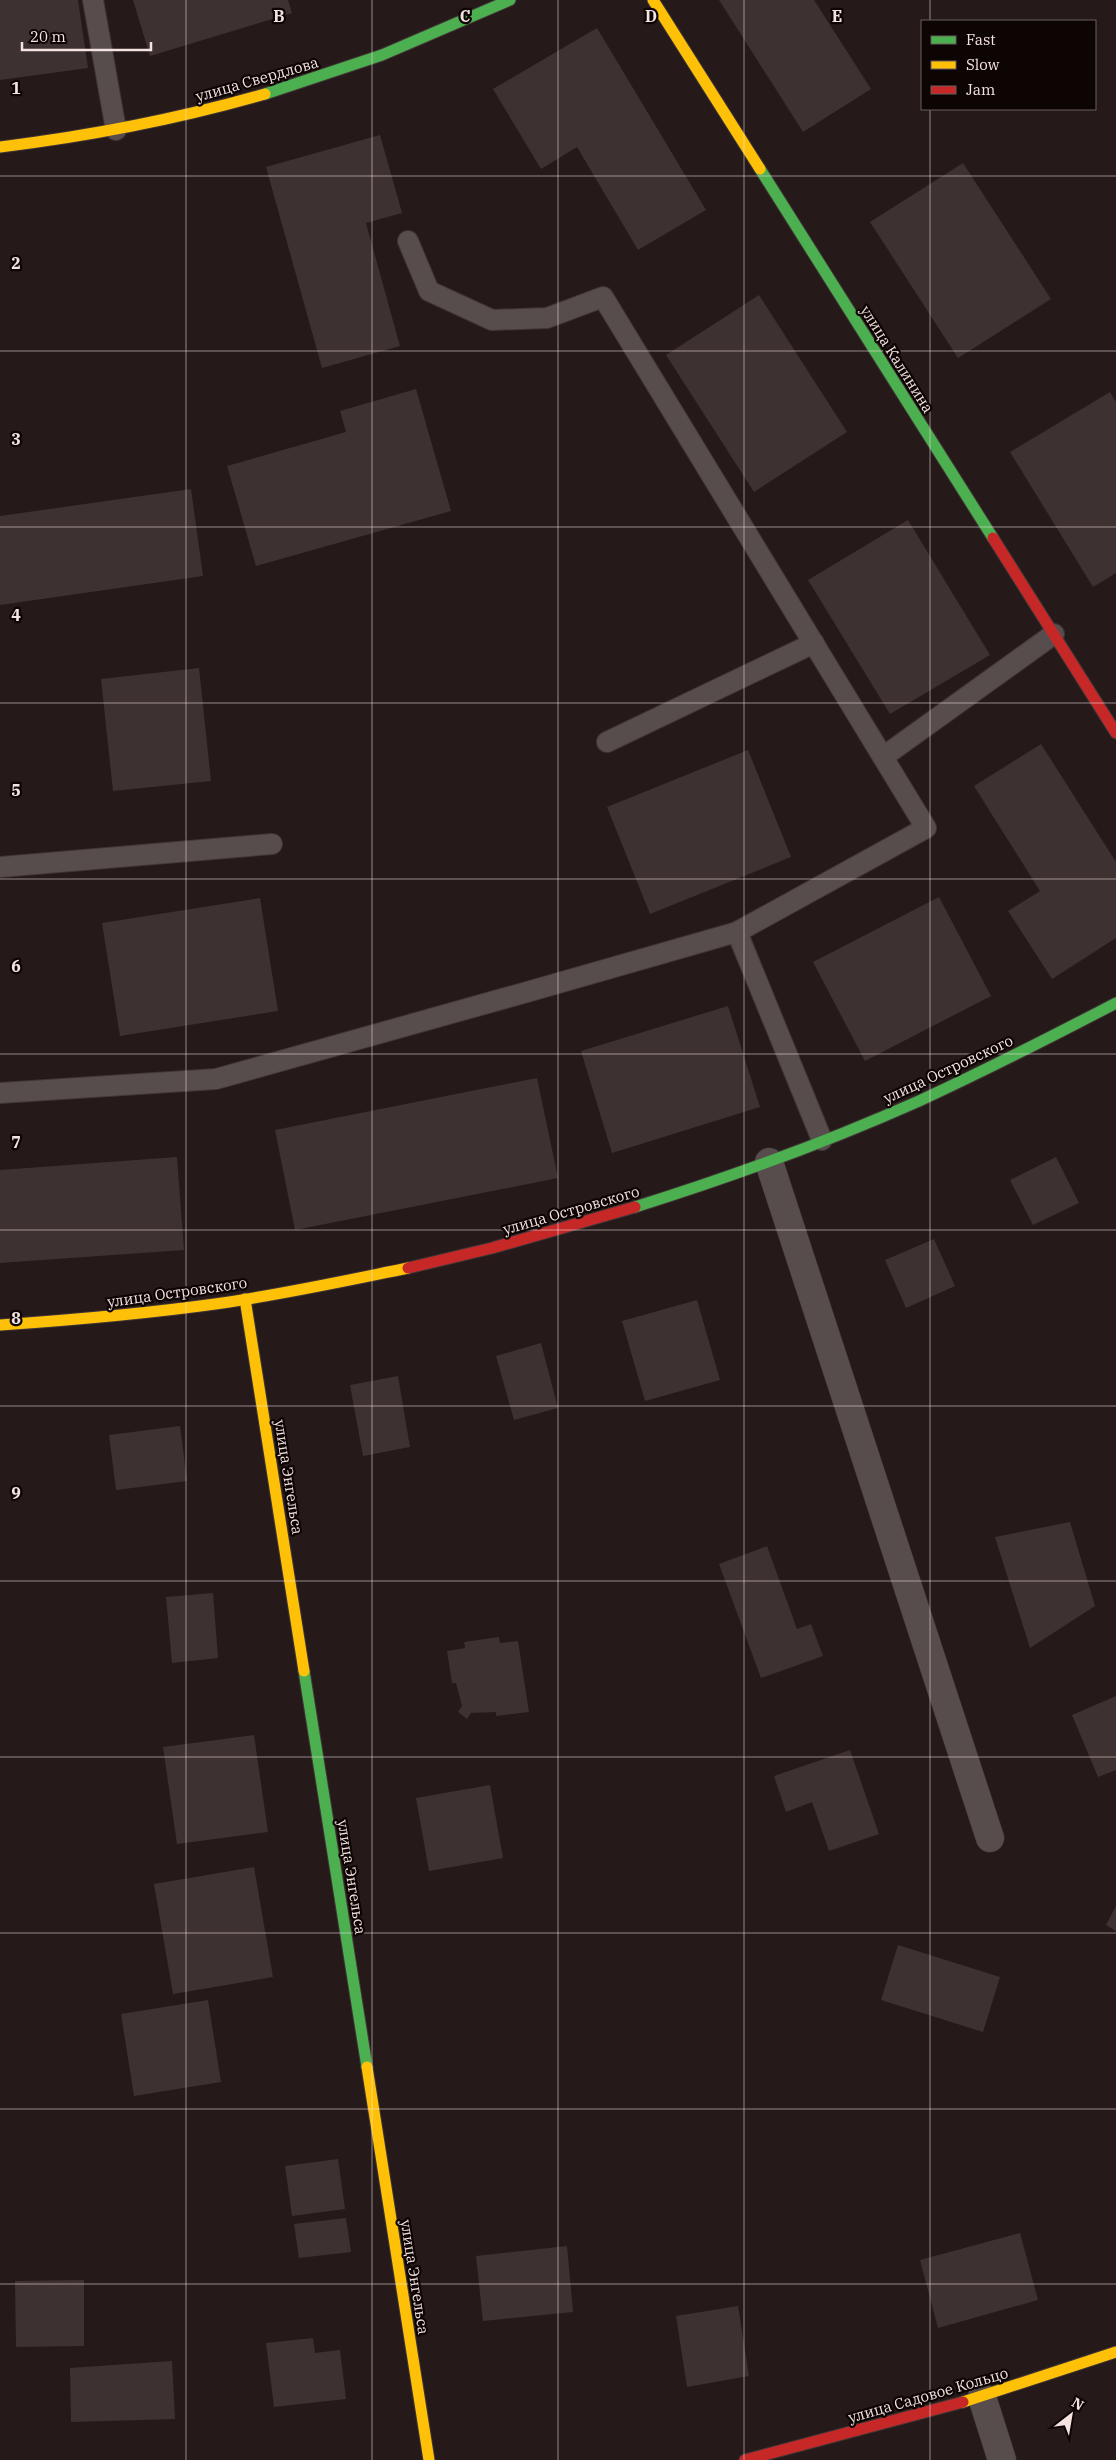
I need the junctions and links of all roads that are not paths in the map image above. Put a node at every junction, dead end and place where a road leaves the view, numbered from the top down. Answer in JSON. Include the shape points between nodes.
{"nodes":[{"id":1,"x":93,"y":0,"type":"edge"},
{"id":2,"x":510,"y":0,"type":"edge"},
{"id":3,"x":653,"y":0,"type":"edge"},
{"id":4,"x":116,"y":130,"type":"junction"},
{"id":5,"x":0,"y":147,"type":"edge"},
{"id":6,"x":408,"y":241,"type":"dead end"},
{"id":7,"x":1054,"y":634,"type":"junction"},
{"id":8,"x":814,"y":643,"type":"junction"},
{"id":9,"x":1116,"y":733,"type":"edge"},
{"id":10,"x":607,"y":742,"type":"dead end"},
{"id":11,"x":882,"y":757,"type":"junction"},
{"id":12,"x":272,"y":844,"type":"dead end"},
{"id":13,"x":0,"y":867,"type":"edge"},
{"id":14,"x":737,"y":932,"type":"junction"},
{"id":15,"x":1116,"y":1003,"type":"edge"},
{"id":16,"x":0,"y":1093,"type":"edge"},
{"id":17,"x":822,"y":1140,"type":"junction"},
{"id":18,"x":769,"y":1162,"type":"junction"},
{"id":19,"x":245,"y":1299,"type":"junction"},
{"id":20,"x":0,"y":1325,"type":"edge"},
{"id":21,"x":990,"y":1838,"type":"dead end"},
{"id":22,"x":1116,"y":2352,"type":"edge"},
{"id":23,"x":982,"y":2397,"type":"junction"},
{"id":24,"x":429,"y":2460,"type":"edge"},
{"id":25,"x":745,"y":2460,"type":"edge"},
{"id":26,"x":1002,"y":2460,"type":"edge"}],
"edges":[{"from":1,"to":4,"type":"lane"},
{"from":2,"to":4,"type":"street","name":"улица Свердлова","via":[[390,52],[273,93]]},
{"from":3,"to":7,"type":"street","name":"улица Калинина"},
{"from":4,"to":5,"type":"street","name":"улица Свердлова"},
{"from":6,"to":8,"type":"lane","via":[[428,291],[492,320],[547,318],[603,297]]},
{"from":7,"to":9,"type":"street","name":"улица Калинина"},
{"from":7,"to":11,"type":"lane"},
{"from":8,"to":10,"type":"lane"},
{"from":8,"to":11,"type":"lane"},
{"from":11,"to":14,"type":"lane","via":[[926,828]]},
{"from":12,"to":13,"type":"lane"},
{"from":14,"to":16,"type":"lane","via":[[216,1079]]},
{"from":14,"to":17,"type":"lane"},
{"from":15,"to":17,"type":"street","name":"улица Островского","via":[[1002,1062],[891,1113]]},
{"from":17,"to":18,"type":"street","name":"улица Островского"},
{"from":18,"to":19,"type":"street","name":"улица Островского","via":[[641,1206],[510,1244],[379,1274]]},
{"from":18,"to":21,"type":"street"},
{"from":19,"to":20,"type":"street","name":"улица Островского","via":[[104,1318]]},
{"from":19,"to":24,"type":"street","name":"улица Энгельса"},
{"from":22,"to":23,"type":"street","name":"улица Садовое Кольцо"},
{"from":23,"to":25,"type":"street","name":"улица Садовое Кольцо"},
{"from":23,"to":26,"type":"street"}]}
